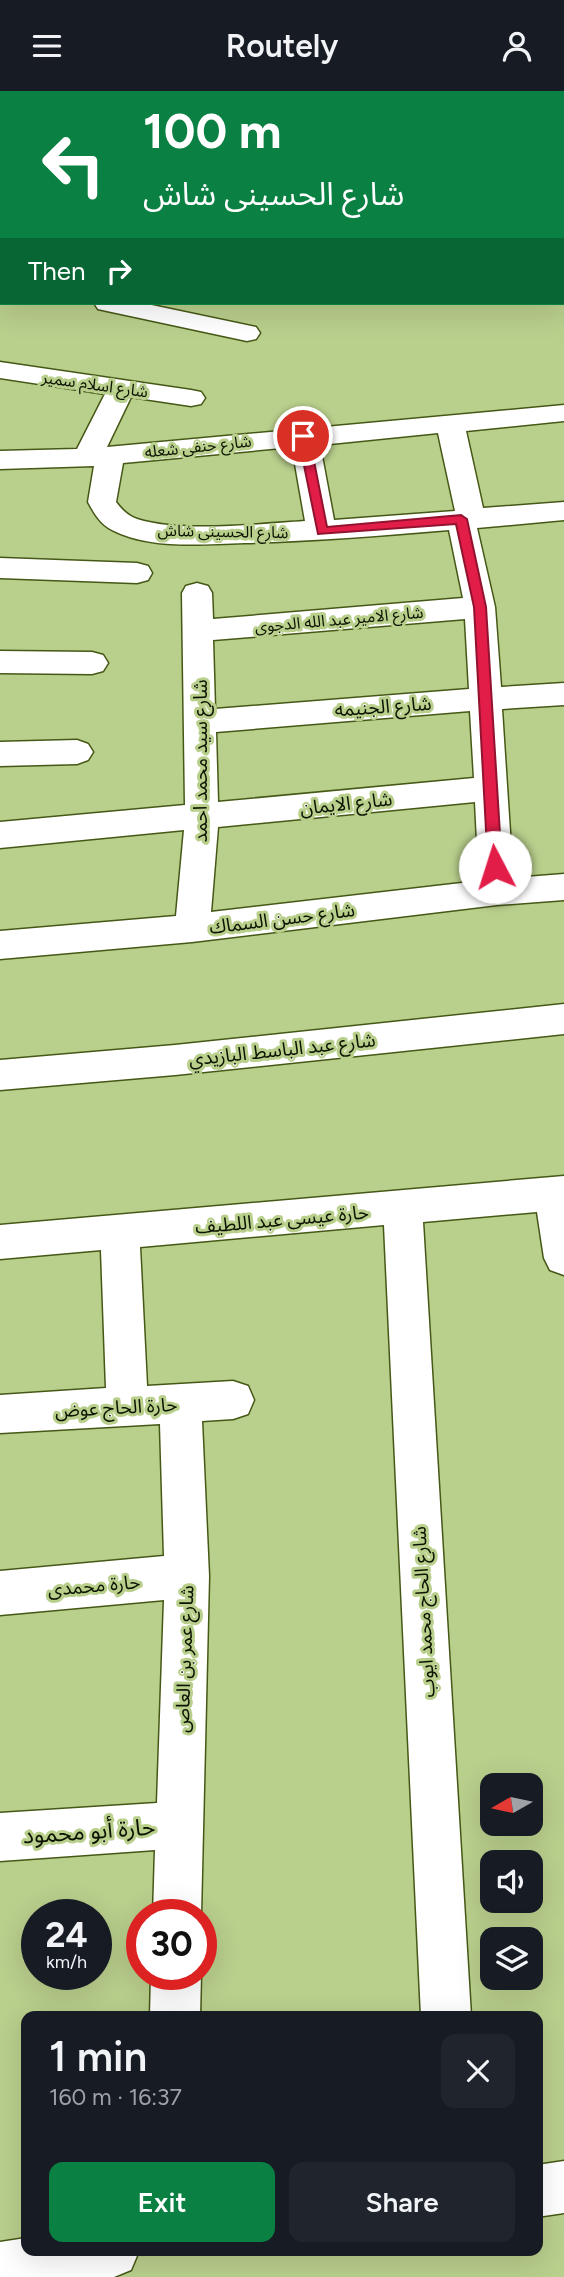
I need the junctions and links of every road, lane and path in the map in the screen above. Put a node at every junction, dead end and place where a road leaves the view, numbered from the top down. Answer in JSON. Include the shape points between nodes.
{"nodes":[{"id":1,"x":127,"y":305,"type":"edge"},
{"id":2,"x":215,"y":314,"type":"edge"},
{"id":3,"x":247,"y":333,"type":"dead end"},
{"id":4,"x":0,"y":370,"type":"edge"},
{"id":5,"x":122,"y":388,"type":"junction"},
{"id":6,"x":191,"y":398,"type":"dead end"},
{"id":7,"x":564,"y":413,"type":"edge"},
{"id":8,"x":450,"y":422,"type":"junction"},
{"id":9,"x":303,"y":436,"type":"junction"},
{"id":10,"x":99,"y":456,"type":"junction"},
{"id":11,"x":0,"y":460,"type":"edge"},
{"id":12,"x":564,"y":511,"type":"edge"},
{"id":13,"x":466,"y":519,"type":"junction"},
{"id":14,"x":322,"y":532,"type":"junction"},
{"id":15,"x":0,"y":568,"type":"edge"},
{"id":16,"x":137,"y":573,"type":"dead end"},
{"id":17,"x":197,"y":593,"type":"dead end"},
{"id":18,"x":480,"y":607,"type":"junction"},
{"id":19,"x":199,"y":631,"type":"junction"},
{"id":20,"x":0,"y":662,"type":"edge"},
{"id":21,"x":92,"y":663,"type":"dead end"},
{"id":22,"x":564,"y":694,"type":"edge"},
{"id":23,"x":484,"y":699,"type":"junction"},
{"id":24,"x":202,"y":722,"type":"junction"},
{"id":25,"x":77,"y":752,"type":"dead end"},
{"id":26,"x":0,"y":754,"type":"edge"},
{"id":27,"x":489,"y":789,"type":"junction"},
{"id":28,"x":202,"y":817,"type":"junction"},
{"id":29,"x":0,"y":835,"type":"edge"},
{"id":30,"x":564,"y":887,"type":"edge"},
{"id":31,"x":498,"y":892,"type":"junction"},
{"id":32,"x":192,"y":929,"type":"junction"},
{"id":33,"x":0,"y":945,"type":"edge"},
{"id":34,"x":564,"y":1019,"type":"edge"},
{"id":35,"x":0,"y":1075,"type":"edge"},
{"id":36,"x":558,"y":1194,"type":"edge"},
{"id":37,"x":403,"y":1209,"type":"junction"},
{"id":38,"x":120,"y":1232,"type":"junction"},
{"id":39,"x":0,"y":1242,"type":"edge"},
{"id":40,"x":564,"y":1258,"type":"edge"},
{"id":41,"x":233,"y":1400,"type":"dead end"},
{"id":42,"x":180,"y":1403,"type":"junction"},
{"id":43,"x":127,"y":1407,"type":"junction"},
{"id":44,"x":0,"y":1414,"type":"edge"},
{"id":45,"x":187,"y":1576,"type":"junction"},
{"id":46,"x":0,"y":1593,"type":"edge"},
{"id":47,"x":178,"y":1825,"type":"junction"},
{"id":48,"x":0,"y":1837,"type":"edge"},
{"id":49,"x":177,"y":1899,"type":"edge"},
{"id":50,"x":176,"y":1990,"type":"edge"},
{"id":51,"x":175,"y":2011,"type":"edge"},
{"id":52,"x":446,"y":2011,"type":"edge"},
{"id":53,"x":564,"y":2187,"type":"edge"},
{"id":54,"x":543,"y":2190,"type":"edge"},
{"id":55,"x":81,"y":2256,"type":"edge"},
{"id":56,"x":0,"y":2269,"type":"edge"}],
"edges":[{"from":1,"to":2,"type":"street"},
{"from":2,"to":3,"type":"street"},
{"from":4,"to":5,"type":"street","name":"شارع اسلام سمير"},
{"from":5,"to":6,"type":"street","name":"شارع اسلام سمير"},
{"from":5,"to":10,"type":"street"},
{"from":7,"to":8,"type":"street","name":"شارع حنفى شعله"},
{"from":8,"to":9,"type":"street","name":"شارع حنفى شعله"},
{"from":8,"to":13,"type":"street"},
{"from":9,"to":10,"type":"street","name":"شارع حنفى شعله"},
{"from":9,"to":14,"type":"street"},
{"from":10,"to":11,"type":"street","name":"شارع حنفى شعله"},
{"from":10,"to":14,"type":"street","name":"شارع الحسينى شاش","via":[[102,502],[125,526],[219,534]]},
{"from":12,"to":13,"type":"street","name":"شارع الحسينى شاش"},
{"from":13,"to":14,"type":"street","name":"شارع الحسينى شاش"},
{"from":13,"to":18,"type":"street"},
{"from":15,"to":16,"type":"street"},
{"from":17,"to":19,"type":"street","name":"شارع سيد محمد احمد"},
{"from":18,"to":19,"type":"street","name":"شارع الامير عبد الله الدجوى"},
{"from":18,"to":23,"type":"street"},
{"from":19,"to":24,"type":"street","name":"شارع سيد محمد احمد"},
{"from":20,"to":21,"type":"street"},
{"from":22,"to":23,"type":"street","name":"شارع الجنيمه"},
{"from":23,"to":24,"type":"street","name":"شارع الجنيمه"},
{"from":23,"to":27,"type":"street"},
{"from":24,"to":28,"type":"street","name":"شارع سيد محمد احمد"},
{"from":25,"to":26,"type":"street"},
{"from":27,"to":28,"type":"street","name":"شارع الايمان"},
{"from":27,"to":31,"type":"street"},
{"from":28,"to":29,"type":"street","name":"شارع الايمان"},
{"from":28,"to":32,"type":"street","name":"شارع سيد محمد احمد"},
{"from":30,"to":31,"type":"street","name":"شارع حسن السماك"},
{"from":31,"to":32,"type":"street","name":"شارع حسن السماك"},
{"from":32,"to":33,"type":"street","name":"شارع حسن السماك"},
{"from":34,"to":35,"type":"street","name":"شارع عبد الباسط البازيدي"},
{"from":36,"to":37,"type":"street","name":"حارة عيسى عبد اللطيف"},
{"from":36,"to":40,"type":"street"},
{"from":37,"to":38,"type":"street","name":"حارة عيسى عبد اللطيف"},
{"from":37,"to":52,"type":"street","name":"شارع الحاج محمد ايوب"},
{"from":38,"to":39,"type":"street","name":"حارة عيسى عبد اللطيف"},
{"from":38,"to":43,"type":"street"},
{"from":41,"to":42,"type":"street","name":"حارة الحاج عوض"},
{"from":42,"to":43,"type":"street","name":"حارة الحاج عوض"},
{"from":42,"to":45,"type":"street","name":"شارع عمر بن العاص"},
{"from":43,"to":44,"type":"street","name":"حارة الحاج عوض"},
{"from":45,"to":46,"type":"street","name":"حارة محمدى"},
{"from":45,"to":47,"type":"street","name":"شارع عمر بن العاص"},
{"from":47,"to":48,"type":"street","name":"حارة أبو محمود"},
{"from":47,"to":49,"type":"street","name":"شارع عمر بن العاص"},
{"from":50,"to":51,"type":"street"},
{"from":53,"to":54,"type":"street"},
{"from":55,"to":56,"type":"street"}]}
